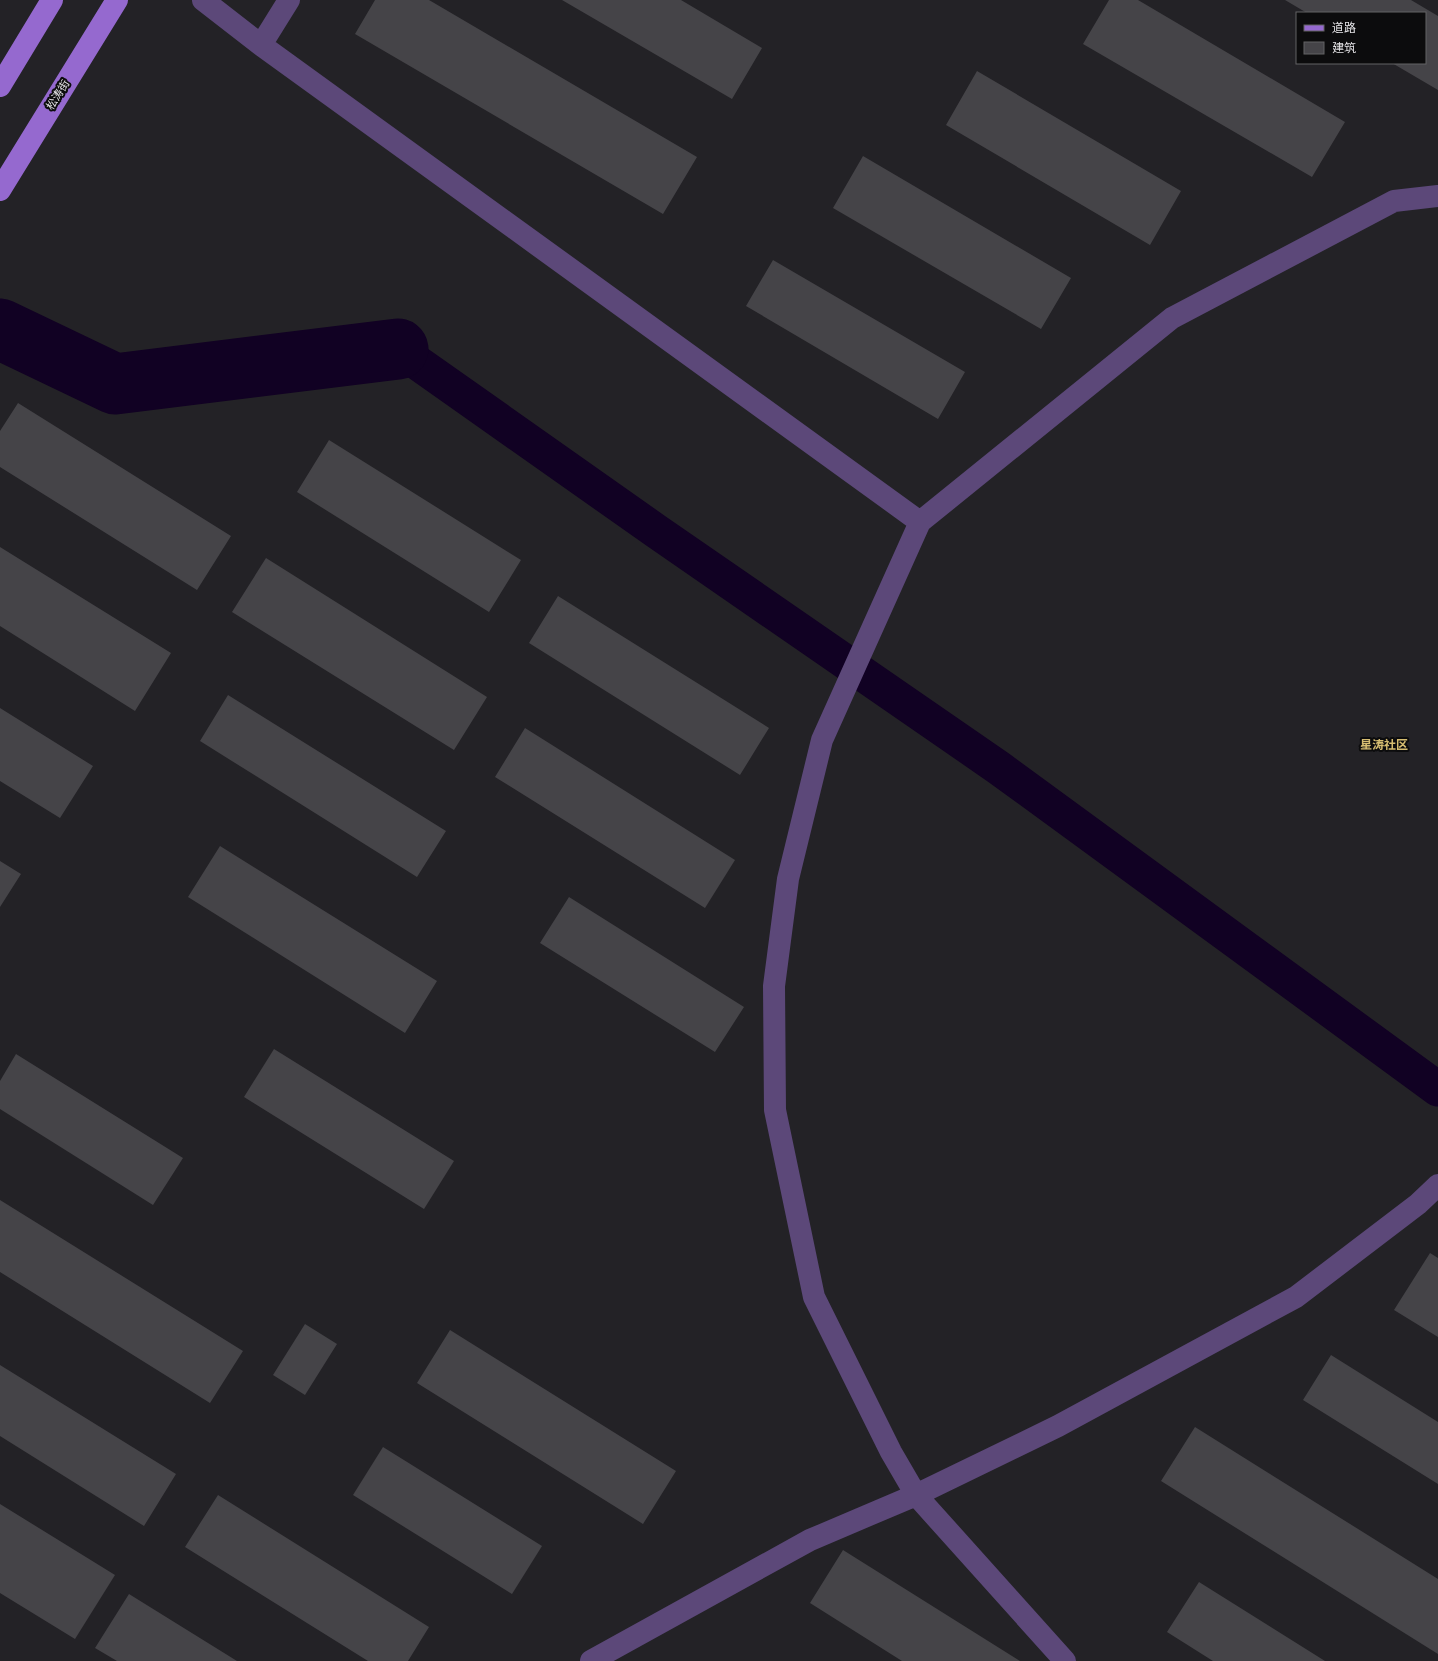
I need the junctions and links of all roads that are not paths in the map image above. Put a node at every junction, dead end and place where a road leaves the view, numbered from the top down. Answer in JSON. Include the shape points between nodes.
{"nodes":[{"id":1,"x":52,"y":0,"type":"edge"},
{"id":2,"x":117,"y":0,"type":"edge"},
{"id":3,"x":203,"y":0,"type":"edge"},
{"id":4,"x":289,"y":0,"type":"edge"},
{"id":5,"x":261,"y":45,"type":"junction"},
{"id":6,"x":0,"y":86,"type":"edge"},
{"id":7,"x":0,"y":190,"type":"edge"},
{"id":8,"x":1438,"y":196,"type":"edge"},
{"id":9,"x":920,"y":522,"type":"junction"},
{"id":10,"x":1438,"y":1185,"type":"edge"},
{"id":11,"x":916,"y":1495,"type":"junction"},
{"id":12,"x":591,"y":1661,"type":"edge"},
{"id":13,"x":1066,"y":1661,"type":"edge"}],
"edges":[{"from":1,"to":6,"type":"main road"},
{"from":2,"to":7,"type":"main road","name":"松涛街"},
{"from":3,"to":5,"type":"street"},
{"from":4,"to":5,"type":"street"},
{"from":5,"to":9,"type":"street"},
{"from":8,"to":9,"type":"street","via":[[1394,201],[1172,318]]},
{"from":9,"to":11,"type":"street","via":[[822,740],[788,879],[774,986],[775,1110],[814,1297],[891,1452]]},
{"from":10,"to":11,"type":"street","via":[[1418,1204],[1296,1297],[1058,1426]]},
{"from":11,"to":12,"type":"street","via":[[810,1540]]},
{"from":11,"to":13,"type":"street"}]}
